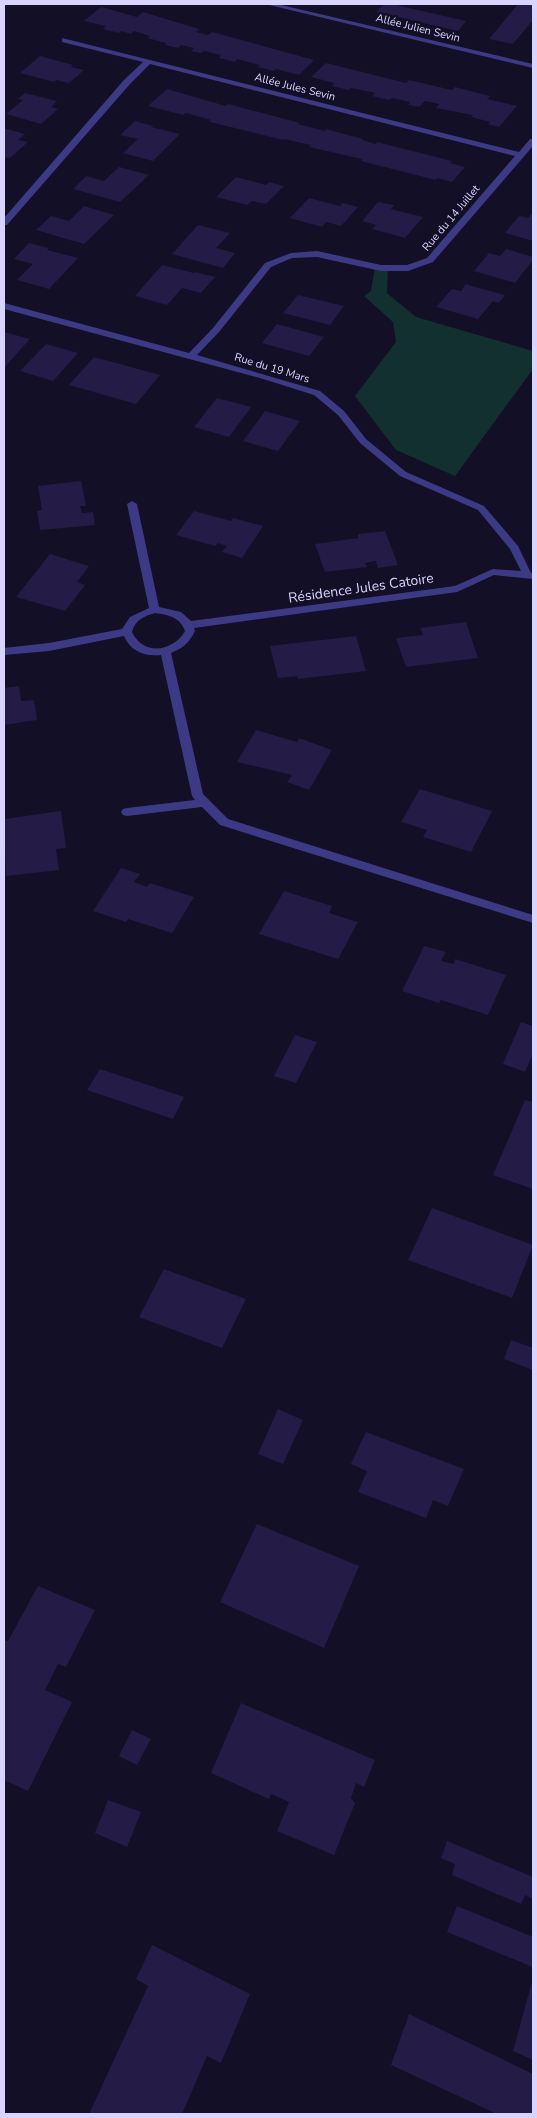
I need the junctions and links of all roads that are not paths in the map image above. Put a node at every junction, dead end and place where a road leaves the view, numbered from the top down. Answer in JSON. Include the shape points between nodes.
{"nodes":[{"id":1,"x":270,"y":4,"type":"edge"},
{"id":2,"x":65,"y":40,"type":"dead end"},
{"id":3,"x":148,"y":62,"type":"junction"},
{"id":4,"x":533,"y":66,"type":"edge"},
{"id":5,"x":533,"y":141,"type":"edge"},
{"id":6,"x":519,"y":155,"type":"junction"},
{"id":7,"x":4,"y":223,"type":"edge"},
{"id":8,"x":4,"y":306,"type":"edge"},
{"id":9,"x":192,"y":356,"type":"junction"},
{"id":10,"x":132,"y":504,"type":"dead end"},
{"id":11,"x":530,"y":575,"type":"edge"},
{"id":12,"x":155,"y":610,"type":"junction"},
{"id":13,"x":188,"y":625,"type":"junction"},
{"id":14,"x":127,"y":632,"type":"junction"},
{"id":15,"x":165,"y":651,"type":"junction"},
{"id":16,"x":4,"y":652,"type":"edge"},
{"id":17,"x":205,"y":803,"type":"junction"},
{"id":18,"x":127,"y":812,"type":"dead end"},
{"id":19,"x":533,"y":920,"type":"edge"}],
"edges":[{"from":1,"to":4,"type":"street","name":"Allée Julien Sevin"},
{"from":2,"to":3,"type":"street","name":"Allée Jules Sevin"},
{"from":3,"to":6,"type":"street","name":"Allée Jules Sevin"},
{"from":3,"to":7,"type":"street"},
{"from":5,"to":6,"type":"street","name":"Rue du 14 Juillet"},
{"from":6,"to":9,"type":"street","name":"Rue du 14 Juillet","via":[[430,260],[408,268],[381,268],[318,254],[291,256],[268,265]]},
{"from":8,"to":9,"type":"street","name":"Rue du 19 Mars"},
{"from":9,"to":11,"type":"street","name":"Rue du 19 Mars","via":[[317,393],[341,413],[364,441],[403,474],[481,508],[514,548]]},
{"from":10,"to":12,"type":"street"},
{"from":11,"to":13,"type":"street","name":"Résidence Jules Catoire","via":[[493,572],[457,589]]},
{"from":12,"to":13,"type":"street","via":[[176,613]]},
{"from":12,"to":14,"type":"street","via":[[132,620]]},
{"from":13,"to":15,"type":"street","via":[[188,638]]},
{"from":14,"to":15,"type":"street","via":[[128,638],[139,648]]},
{"from":14,"to":16,"type":"street"},
{"from":15,"to":17,"type":"street","via":[[198,796]]},
{"from":17,"to":18,"type":"street"},
{"from":17,"to":19,"type":"street","via":[[224,822]]}]}
